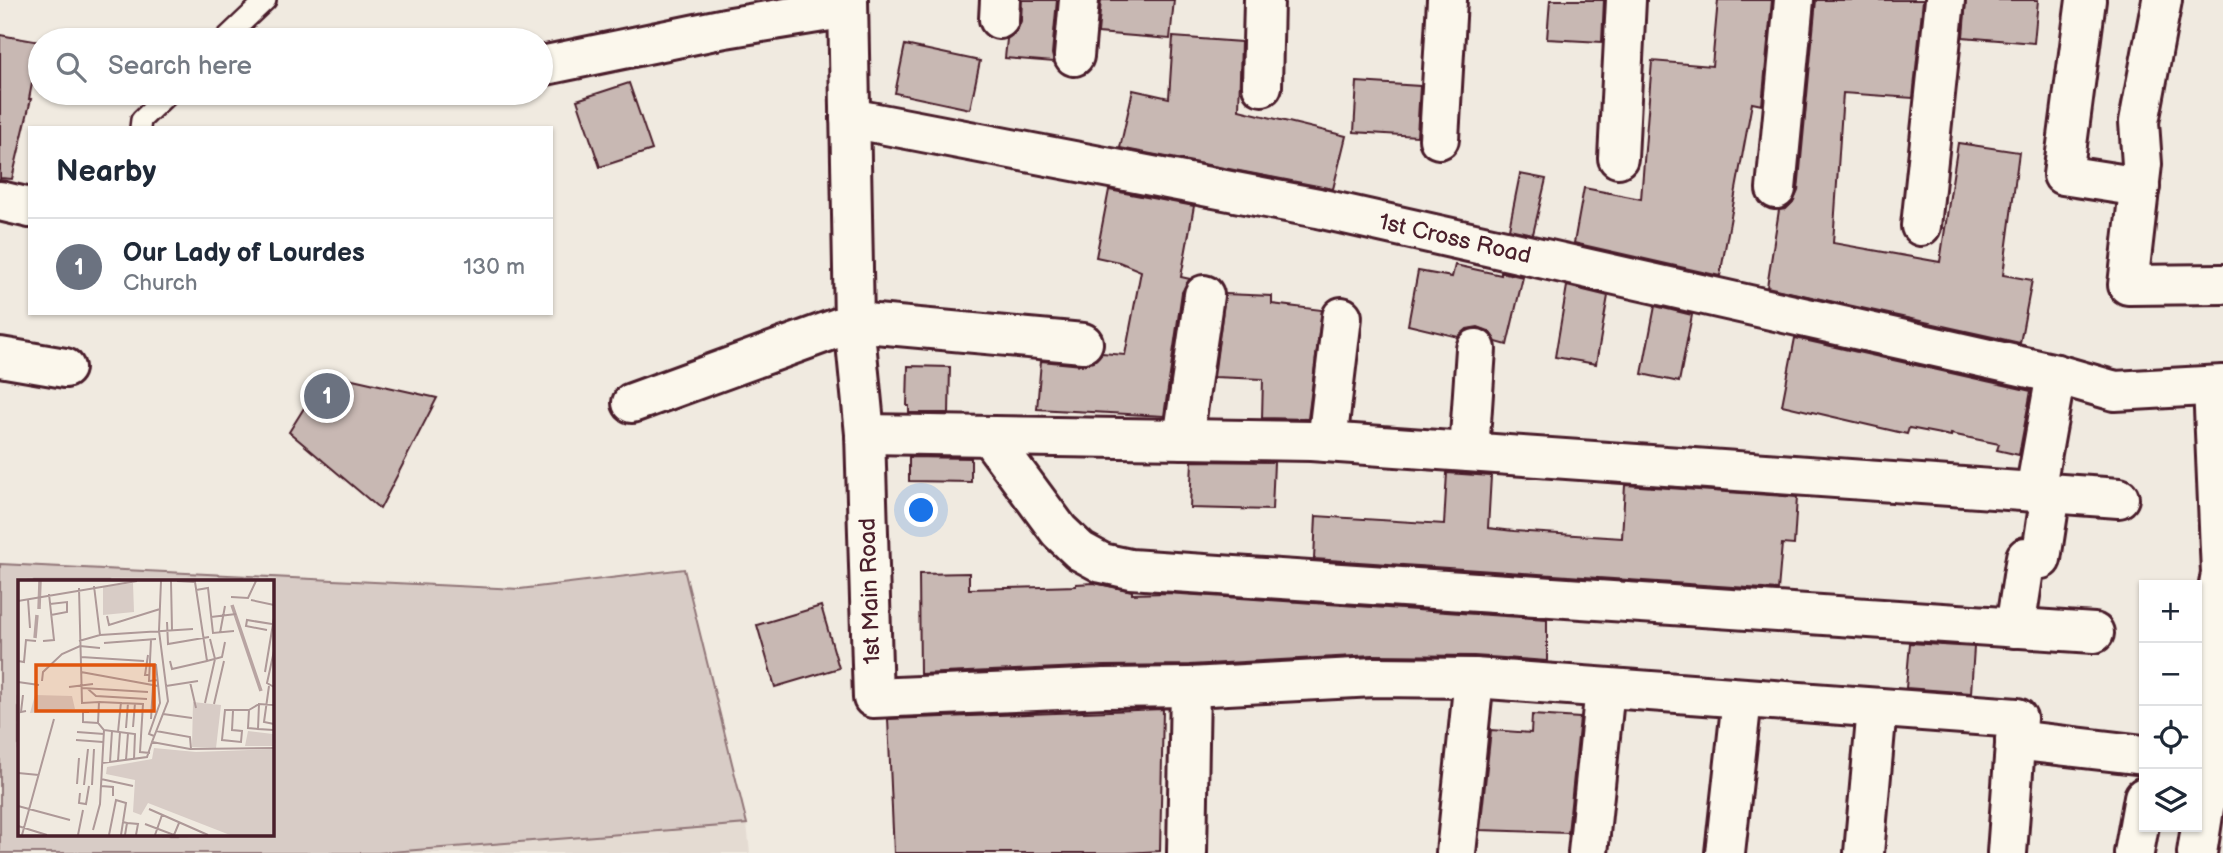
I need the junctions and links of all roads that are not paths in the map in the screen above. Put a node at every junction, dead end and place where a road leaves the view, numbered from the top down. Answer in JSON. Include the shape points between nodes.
{"nodes":[{"id":1,"x":266,"y":0,"type":"edge"},
{"id":2,"x":1079,"y":0,"type":"edge"},
{"id":3,"x":1264,"y":0,"type":"edge"},
{"id":4,"x":1447,"y":0,"type":"edge"},
{"id":5,"x":1626,"y":0,"type":"edge"},
{"id":6,"x":1794,"y":0,"type":"edge"},
{"id":7,"x":1945,"y":0,"type":"edge"},
{"id":8,"x":2086,"y":0,"type":"edge"},
{"id":9,"x":2162,"y":0,"type":"edge"},
{"id":10,"x":848,"y":4,"type":"edge"},
{"id":11,"x":723,"y":14,"type":"edge"},
{"id":12,"x":237,"y":28,"type":"edge"},
{"id":13,"x":1074,"y":55,"type":"dead end"},
{"id":14,"x":553,"y":63,"type":"edge"},
{"id":15,"x":1262,"y":86,"type":"dead end"},
{"id":16,"x":157,"y":105,"type":"edge"},
{"id":17,"x":850,"y":118,"type":"junction"},
{"id":18,"x":140,"y":126,"type":"edge"},
{"id":19,"x":1439,"y":139,"type":"dead end"},
{"id":20,"x":1618,"y":158,"type":"dead end"},
{"id":21,"x":2140,"y":187,"type":"junction"},
{"id":22,"x":1776,"y":189,"type":"dead end"},
{"id":23,"x":0,"y":201,"type":"edge"},
{"id":24,"x":28,"y":208,"type":"edge"},
{"id":25,"x":1921,"y":226,"type":"dead end"},
{"id":26,"x":2223,"y":284,"type":"edge"},
{"id":27,"x":1203,"y":295,"type":"dead end"},
{"id":28,"x":1342,"y":317,"type":"dead end"},
{"id":29,"x":855,"y":322,"type":"junction"},
{"id":30,"x":1083,"y":343,"type":"dead end"},
{"id":31,"x":1476,"y":349,"type":"dead end"},
{"id":32,"x":0,"y":357,"type":"edge"},
{"id":33,"x":65,"y":368,"type":"dead end"},
{"id":34,"x":2056,"y":374,"type":"junction"},
{"id":35,"x":2218,"y":386,"type":"edge"},
{"id":36,"x":632,"y":403,"type":"dead end"},
{"id":37,"x":865,"y":434,"type":"junction"},
{"id":38,"x":989,"y":436,"type":"junction"},
{"id":39,"x":1183,"y":439,"type":"junction"},
{"id":40,"x":1327,"y":442,"type":"junction"},
{"id":41,"x":1469,"y":452,"type":"junction"},
{"id":42,"x":2043,"y":493,"type":"junction"},
{"id":43,"x":2119,"y":498,"type":"dead end"},
{"id":44,"x":2015,"y":628,"type":"junction"},
{"id":45,"x":2094,"y":632,"type":"dead end"},
{"id":46,"x":1474,"y":678,"type":"junction"},
{"id":47,"x":1190,"y":687,"type":"junction"},
{"id":48,"x":1605,"y":688,"type":"junction"},
{"id":49,"x":1742,"y":698,"type":"junction"},
{"id":50,"x":1877,"y":708,"type":"junction"},
{"id":51,"x":2015,"y":740,"type":"junction"},
{"id":52,"x":2139,"y":754,"type":"edge"},
{"id":53,"x":2139,"y":825,"type":"edge"},
{"id":54,"x":1186,"y":853,"type":"edge"},
{"id":55,"x":1456,"y":853,"type":"edge"},
{"id":56,"x":1588,"y":853,"type":"edge"},
{"id":57,"x":1725,"y":853,"type":"edge"},
{"id":58,"x":1864,"y":853,"type":"edge"},
{"id":59,"x":2007,"y":853,"type":"edge"},
{"id":60,"x":2134,"y":853,"type":"edge"},
{"id":61,"x":2197,"y":853,"type":"edge"}],
"edges":[{"from":1,"to":12,"type":"lane"},
{"from":2,"to":13,"type":"street"},
{"from":3,"to":15,"type":"street"},
{"from":4,"to":19,"type":"street"},
{"from":5,"to":20,"type":"street"},
{"from":6,"to":22,"type":"street"},
{"from":7,"to":25,"type":"street"},
{"from":8,"to":21,"type":"street","via":[[2063,175]]},
{"from":9,"to":21,"type":"street","via":[[2138,122]]},
{"from":10,"to":11,"type":"street"},
{"from":10,"to":17,"type":"street","name":"1st Main Road"},
{"from":11,"to":14,"type":"street"},
{"from":16,"to":18,"type":"lane"},
{"from":17,"to":29,"type":"street","name":"1st Main Road"},
{"from":17,"to":34,"type":"street","name":"1st Cross Road","via":[[1318,208]]},
{"from":21,"to":26,"type":"street","via":[[2128,285]]},
{"from":23,"to":24,"type":"street"},
{"from":27,"to":39,"type":"street"},
{"from":28,"to":40,"type":"street"},
{"from":29,"to":30,"type":"street"},
{"from":29,"to":36,"type":"street"},
{"from":29,"to":37,"type":"street","name":"1st Main Road"},
{"from":31,"to":41,"type":"street"},
{"from":32,"to":33,"type":"street"},
{"from":34,"to":35,"type":"street","name":"1st Cross Road","via":[[2115,391]]},
{"from":34,"to":42,"type":"street"},
{"from":35,"to":61,"type":"street","via":[[2221,573],[2213,619],[2214,744]]},
{"from":37,"to":38,"type":"street"},
{"from":37,"to":47,"type":"street","name":"1st Main Road","via":[[873,698]]},
{"from":38,"to":39,"type":"street"},
{"from":38,"to":44,"type":"street","via":[[1059,530],[1102,564]]},
{"from":39,"to":40,"type":"street"},
{"from":40,"to":41,"type":"street"},
{"from":41,"to":42,"type":"street"},
{"from":42,"to":43,"type":"street"},
{"from":42,"to":44,"type":"street","via":[[2041,559],[2026,557]]},
{"from":44,"to":45,"type":"street"},
{"from":46,"to":47,"type":"street","via":[[1374,677]]},
{"from":46,"to":48,"type":"street"},
{"from":46,"to":55,"type":"street"},
{"from":47,"to":54,"type":"street"},
{"from":48,"to":49,"type":"street"},
{"from":48,"to":56,"type":"street"},
{"from":49,"to":50,"type":"street"},
{"from":49,"to":57,"type":"street"},
{"from":50,"to":51,"type":"street","via":[[2017,718]]},
{"from":50,"to":58,"type":"street"},
{"from":51,"to":52,"type":"street"},
{"from":51,"to":59,"type":"street"},
{"from":53,"to":60,"type":"street"}]}
